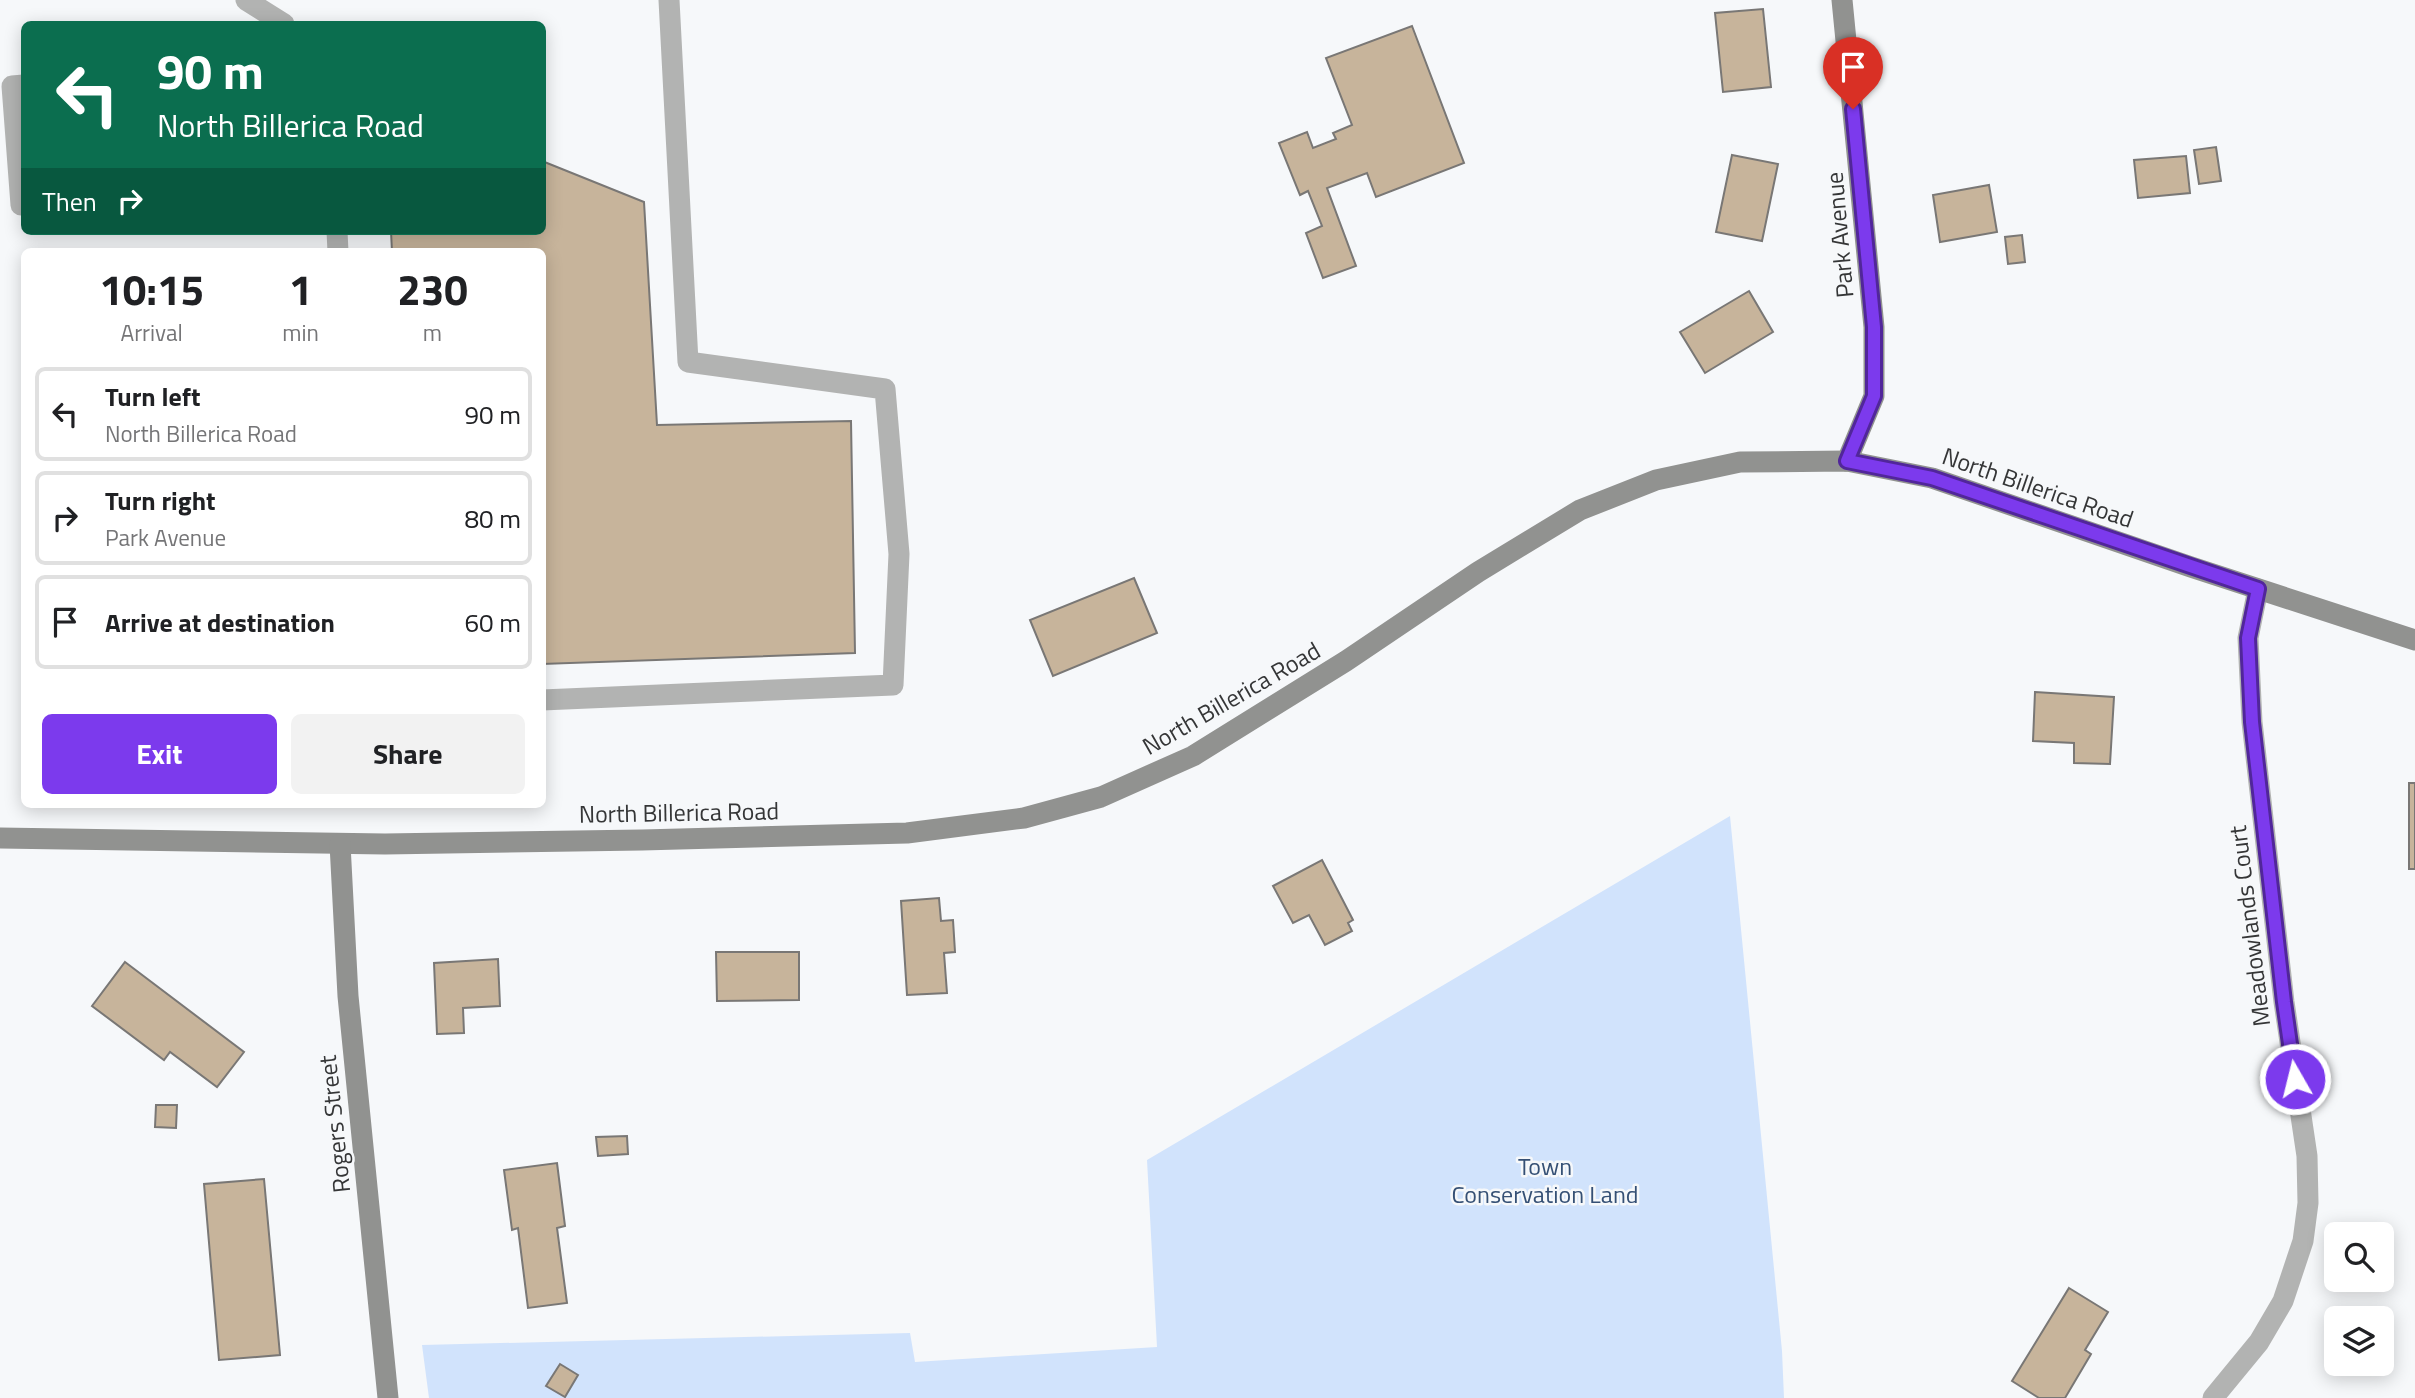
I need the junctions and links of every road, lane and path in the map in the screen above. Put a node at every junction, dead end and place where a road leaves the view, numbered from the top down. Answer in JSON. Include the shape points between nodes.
{"nodes":[{"id":1,"x":246,"y":0,"type":"edge"},
{"id":2,"x":669,"y":0,"type":"edge"},
{"id":3,"x":1842,"y":0,"type":"edge"},
{"id":4,"x":279,"y":21,"type":"edge"},
{"id":5,"x":21,"y":85,"type":"edge"},
{"id":6,"x":21,"y":205,"type":"edge"},
{"id":7,"x":1847,"y":461,"type":"junction"},
{"id":8,"x":2258,"y":589,"type":"junction"},
{"id":9,"x":2415,"y":640,"type":"edge"},
{"id":10,"x":546,"y":700,"type":"edge"},
{"id":11,"x":0,"y":838,"type":"edge"},
{"id":12,"x":340,"y":844,"type":"junction"},
{"id":13,"x":388,"y":1398,"type":"edge"},
{"id":14,"x":2213,"y":1398,"type":"edge"}],
"edges":[{"from":1,"to":4,"type":"street"},
{"from":2,"to":10,"type":"street","via":[[688,362],[885,389],[899,554],[892,685]]},
{"from":3,"to":7,"type":"main road","name":"Park Avenue","via":[[1874,327],[1874,396]]},
{"from":5,"to":6,"type":"street","via":[[12,86]]},
{"from":7,"to":8,"type":"main road","name":"North Billerica Road","via":[[1932,478]]},
{"from":7,"to":12,"type":"main road","name":"North Billerica Road","via":[[1740,463],[1656,480],[1580,510],[1193,755],[1101,797],[1024,818],[906,833]]},
{"from":8,"to":9,"type":"main road","name":"North Billerica Road"},
{"from":8,"to":14,"type":"street","name":"Meadowlands Court","via":[[2248,638],[2252,722],[2307,1156],[2308,1203],[2303,1241],[2283,1301],[2259,1342]]},
{"from":11,"to":12,"type":"main road","name":"North Billerica Road"},
{"from":12,"to":13,"type":"main road","name":"Rogers Street","via":[[348,996]]}]}
